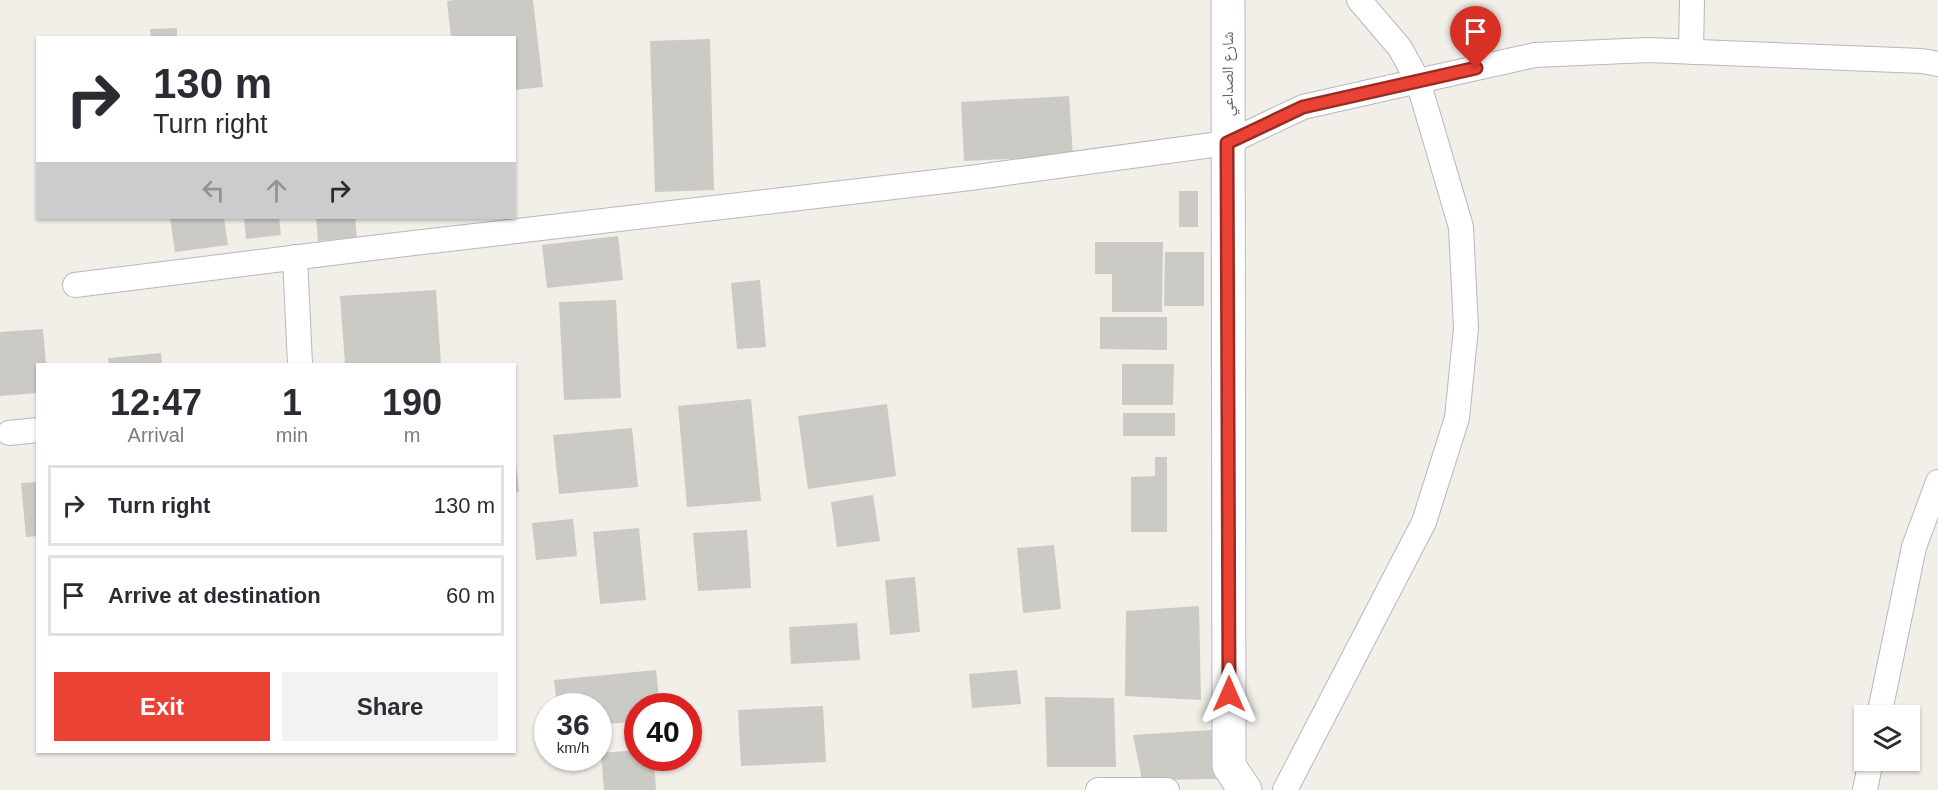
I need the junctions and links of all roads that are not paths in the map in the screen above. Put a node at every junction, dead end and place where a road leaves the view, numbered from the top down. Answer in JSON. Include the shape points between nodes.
{"nodes":[{"id":1,"x":1228,"y":0,"type":"edge"},
{"id":2,"x":1359,"y":0,"type":"edge"},
{"id":3,"x":1692,"y":0,"type":"edge"},
{"id":4,"x":1691,"y":52,"type":"junction"},
{"id":5,"x":1938,"y":64,"type":"edge"},
{"id":6,"x":1418,"y":81,"type":"junction"},
{"id":7,"x":1227,"y":143,"type":"junction"},
{"id":8,"x":295,"y":257,"type":"junction"},
{"id":9,"x":75,"y":285,"type":"dead end"},
{"id":10,"x":300,"y":363,"type":"edge"},
{"id":11,"x":36,"y":430,"type":"edge"},
{"id":12,"x":9,"y":433,"type":"dead end"},
{"id":13,"x":1938,"y":482,"type":"edge"},
{"id":14,"x":1881,"y":705,"type":"edge"},
{"id":15,"x":1869,"y":771,"type":"edge"},
{"id":16,"x":1233,"y":782,"type":"edge"},
{"id":17,"x":1098,"y":790,"type":"edge"},
{"id":18,"x":1167,"y":790,"type":"edge"},
{"id":19,"x":1285,"y":790,"type":"edge"},
{"id":20,"x":1865,"y":790,"type":"edge"}],
"edges":[{"from":1,"to":7,"type":"street","name":"شارع الصداعي"},
{"from":2,"to":6,"type":"street","via":[[1400,48]]},
{"from":3,"to":4,"type":"street"},
{"from":4,"to":5,"type":"street"},
{"from":4,"to":6,"type":"street","via":[[1535,55]]},
{"from":6,"to":7,"type":"street","via":[[1303,107]]},
{"from":6,"to":19,"type":"street","via":[[1461,227],[1466,328],[1457,418],[1424,522]]},
{"from":7,"to":8,"type":"street","via":[[958,179]]},
{"from":7,"to":16,"type":"street","name":"شارع الصداعي"},
{"from":8,"to":9,"type":"street"},
{"from":8,"to":10,"type":"street"},
{"from":11,"to":12,"type":"street"},
{"from":13,"to":14,"type":"street","via":[[1914,547]]},
{"from":15,"to":20,"type":"street"},
{"from":17,"to":18,"type":"street"}]}
